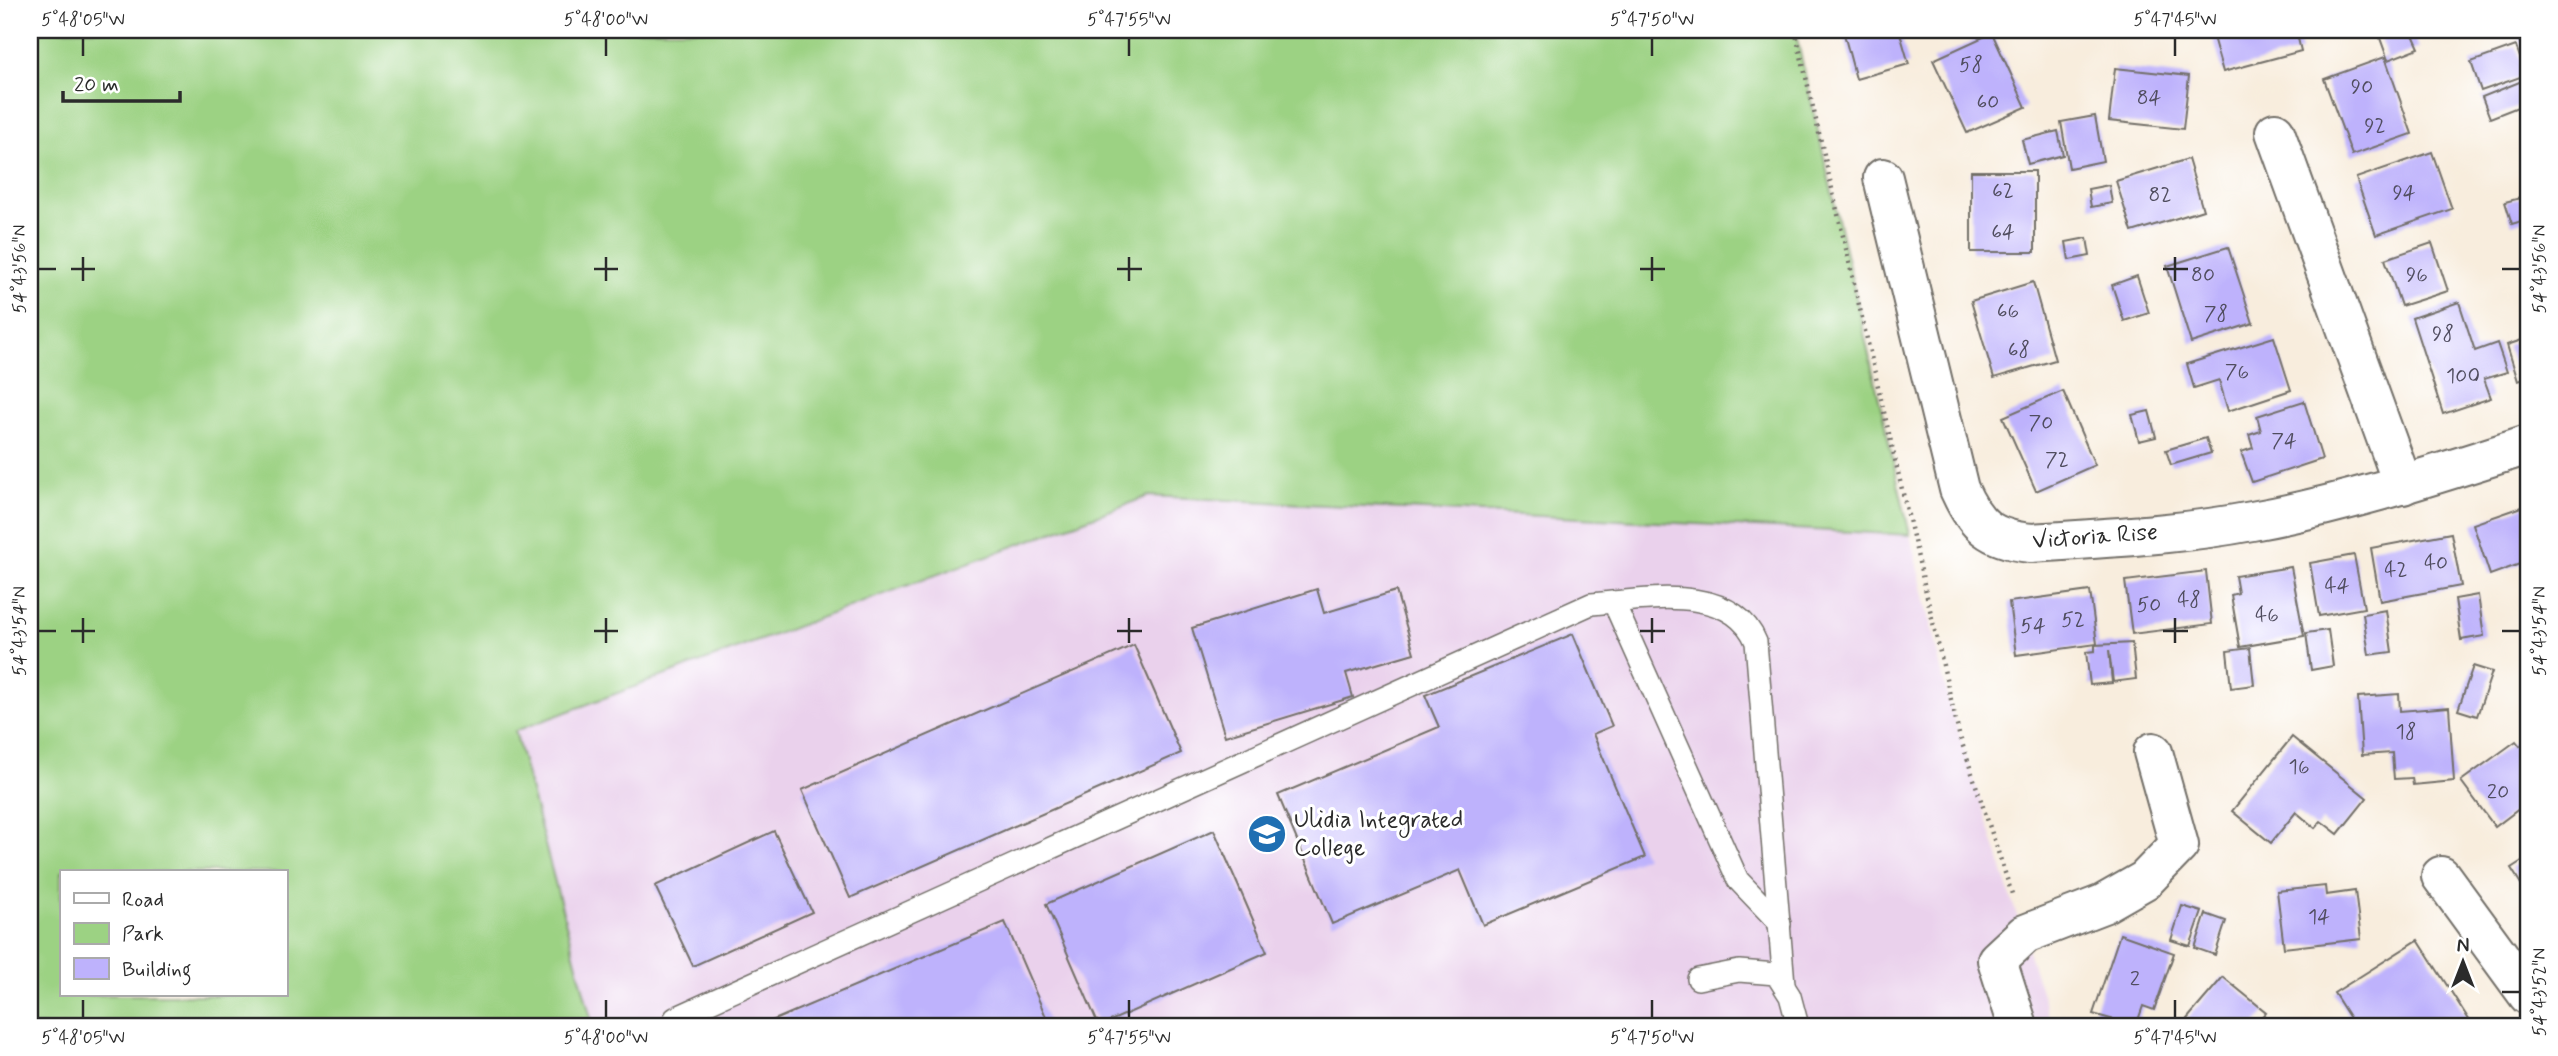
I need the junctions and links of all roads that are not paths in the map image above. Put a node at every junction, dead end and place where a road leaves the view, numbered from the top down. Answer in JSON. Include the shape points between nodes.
{"nodes":[{"id":1,"x":2275,"y":132,"type":"dead end"},
{"id":2,"x":1883,"y":178,"type":"dead end"},
{"id":3,"x":2528,"y":446,"type":"edge"},
{"id":4,"x":2403,"y":485,"type":"junction"},
{"id":5,"x":1614,"y":603,"type":"junction"},
{"id":6,"x":2153,"y":752,"type":"dead end"},
{"id":7,"x":2441,"y":876,"type":"dead end"},
{"id":8,"x":1780,"y":924,"type":"junction"},
{"id":9,"x":1698,"y":979,"type":"dead end"},
{"id":10,"x":1784,"y":984,"type":"junction"},
{"id":11,"x":2528,"y":995,"type":"edge"},
{"id":12,"x":675,"y":1018,"type":"dead end"},
{"id":13,"x":1798,"y":1026,"type":"edge"},
{"id":14,"x":2018,"y":1026,"type":"edge"}],
"edges":[{"from":1,"to":4,"type":"street"},
{"from":2,"to":4,"type":"street","name":"Victoria Rise","via":[[1959,489],[1970,513],[1989,532],[2031,543],[2162,534],[2250,522]]},
{"from":3,"to":4,"type":"street","name":"Victoria Rise"},
{"from":5,"to":8,"type":"lane","via":[[1738,880]]},
{"from":5,"to":8,"type":"lane","via":[[1674,600],[1715,604],[1738,615],[1752,631],[1759,654]]},
{"from":5,"to":12,"type":"lane","via":[[1591,604]]},
{"from":6,"to":14,"type":"street","via":[[2179,845],[2145,880],[2103,904],[2025,934],[1997,960]]},
{"from":7,"to":11,"type":"street"},
{"from":8,"to":10,"type":"lane"},
{"from":9,"to":10,"type":"lane","via":[[1763,971],[1776,974]]},
{"from":10,"to":13,"type":"lane"}]}
